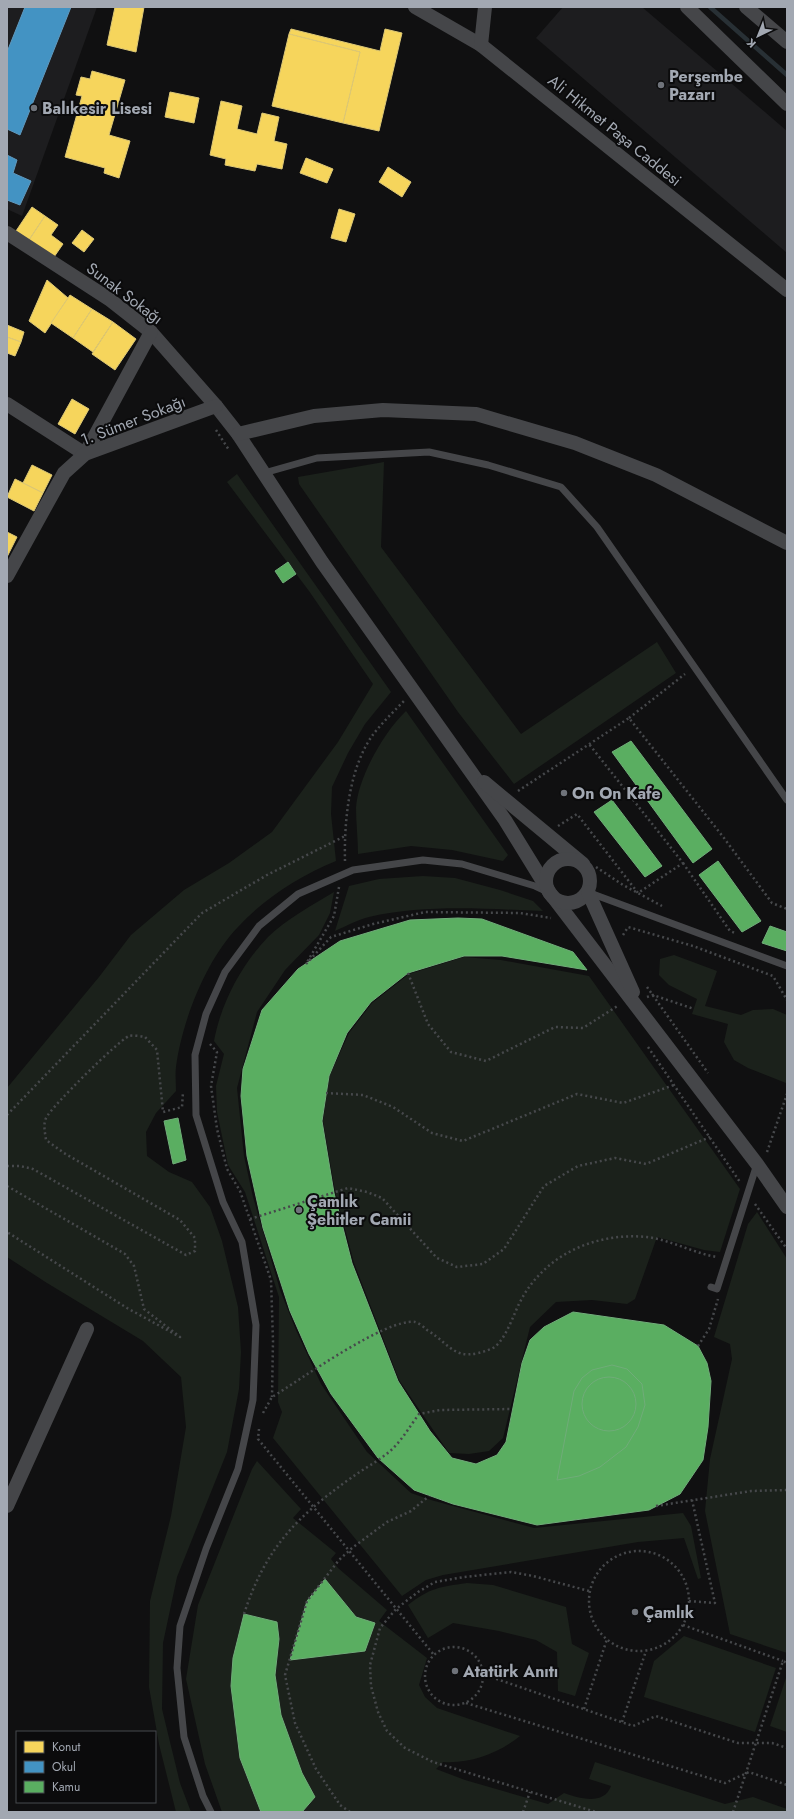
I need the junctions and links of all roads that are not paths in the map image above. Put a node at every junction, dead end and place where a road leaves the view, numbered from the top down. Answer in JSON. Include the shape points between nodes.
{"nodes":[{"id":1,"x":415,"y":7,"type":"edge"},
{"id":2,"x":485,"y":7,"type":"edge"},
{"id":3,"x":687,"y":7,"type":"edge"},
{"id":4,"x":746,"y":7,"type":"edge"},
{"id":5,"x":787,"y":42,"type":"edge"},
{"id":6,"x":481,"y":45,"type":"junction"},
{"id":7,"x":787,"y":104,"type":"edge"},
{"id":8,"x":7,"y":233,"type":"edge"},
{"id":9,"x":787,"y":290,"type":"edge"},
{"id":10,"x":151,"y":332,"type":"junction"},
{"id":11,"x":7,"y":404,"type":"edge"},
{"id":12,"x":216,"y":406,"type":"junction"},
{"id":13,"x":238,"y":434,"type":"junction"},
{"id":14,"x":85,"y":454,"type":"junction"},
{"id":15,"x":264,"y":473,"type":"junction"},
{"id":16,"x":787,"y":543,"type":"edge"},
{"id":17,"x":7,"y":576,"type":"edge"},
{"id":18,"x":467,"y":767,"type":"junction"},
{"id":19,"x":787,"y":800,"type":"edge"},
{"id":20,"x":588,"y":864,"type":"junction"},
{"id":21,"x":588,"y":892,"type":"junction"},
{"id":22,"x":550,"y":893,"type":"junction"},
{"id":23,"x":787,"y":966,"type":"edge"},
{"id":24,"x":638,"y":1005,"type":"junction"},
{"id":25,"x":757,"y":1164,"type":"junction"},
{"id":26,"x":787,"y":1207,"type":"edge"},
{"id":27,"x":711,"y":1287,"type":"dead end"},
{"id":28,"x":87,"y":1329,"type":"dead end"},
{"id":29,"x":7,"y":1506,"type":"edge"},
{"id":30,"x":211,"y":1812,"type":"edge"}],
"edges":[{"from":1,"to":6,"type":"street","name":"Ali Hikmet Paşa Caddesi"},
{"from":2,"to":6,"type":"street"},
{"from":3,"to":7,"type":"street"},
{"from":4,"to":5,"type":"street"},
{"from":6,"to":9,"type":"street","name":"Ali Hikmet Paşa Caddesi"},
{"from":8,"to":10,"type":"street","name":"Sunak Sokağı","via":[[109,299]]},
{"from":10,"to":12,"type":"street","name":"Sunak Sokağı"},
{"from":10,"to":14,"type":"street"},
{"from":11,"to":14,"type":"street"},
{"from":12,"to":13,"type":"street","name":"Sunak Sokağı"},
{"from":12,"to":14,"type":"street","name":"1. Sümer Sokağı"},
{"from":13,"to":15,"type":"street","name":"Sunak Sokağı"},
{"from":13,"to":16,"type":"street","via":[[314,416],[383,410],[476,414],[575,443],[656,475]]},
{"from":14,"to":17,"type":"street","name":"1. Sümer Sokağı","via":[[64,473]]},
{"from":15,"to":18,"type":"street","name":"Sunak Sokağı","via":[[322,562]]},
{"from":15,"to":19,"type":"lane","via":[[317,458],[429,452],[488,465],[561,487],[596,526]]},
{"from":18,"to":20,"type":"street","via":[[543,833]]},
{"from":18,"to":22,"type":"street","via":[[505,820]]},
{"from":20,"to":21,"type":"street"},
{"from":20,"to":22,"type":"street","via":[[570,859],[557,862],[546,880]]},
{"from":21,"to":22,"type":"street","via":[[583,898],[569,903],[555,899]]},
{"from":21,"to":23,"type":"lane"},
{"from":21,"to":24,"type":"street"},
{"from":22,"to":24,"type":"street"},
{"from":22,"to":30,"type":"lane","via":[[462,864],[423,860],[353,870],[298,894],[259,926],[226,972],[206,1014],[195,1055],[196,1115],[223,1202],[242,1242],[256,1325],[253,1400],[238,1469],[206,1549],[180,1626],[177,1668],[184,1737],[203,1796]]},
{"from":24,"to":25,"type":"street"},
{"from":25,"to":26,"type":"street"},
{"from":25,"to":27,"type":"lane","via":[[716,1289]]},
{"from":28,"to":29,"type":"street"}]}
